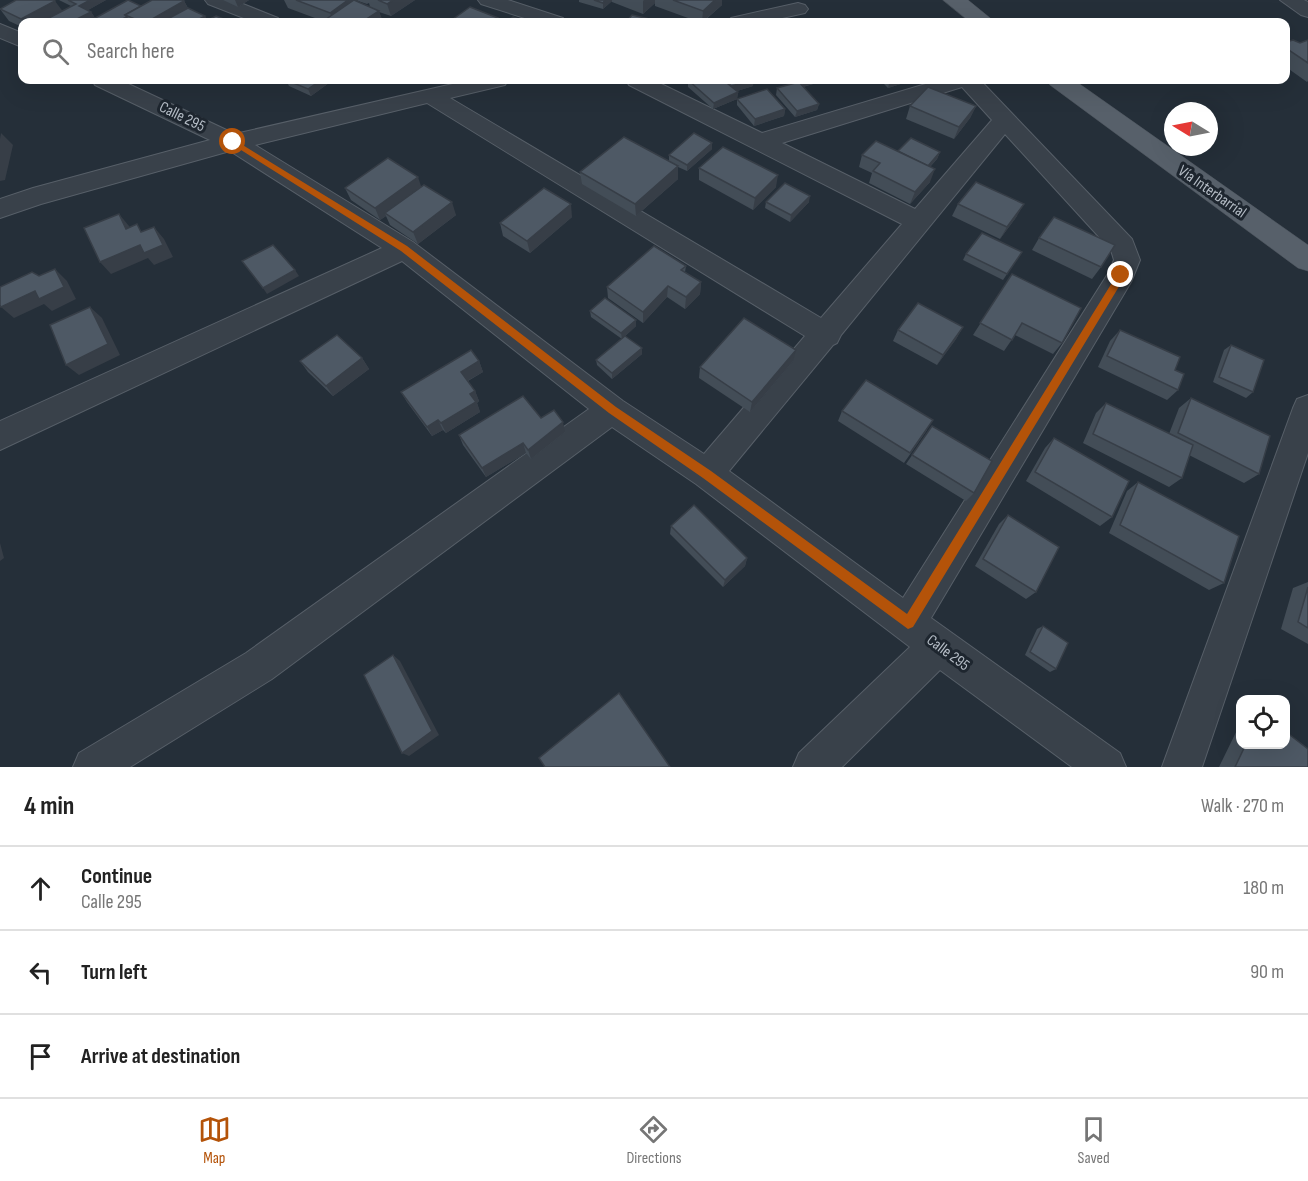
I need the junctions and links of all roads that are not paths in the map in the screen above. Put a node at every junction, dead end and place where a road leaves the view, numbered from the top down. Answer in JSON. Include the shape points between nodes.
{"nodes":[{"id":1,"x":215,"y":0,"type":"edge"},
{"id":2,"x":488,"y":0,"type":"edge"},
{"id":3,"x":769,"y":0,"type":"edge"},
{"id":4,"x":954,"y":0,"type":"edge"},
{"id":5,"x":1290,"y":0,"type":"edge"},
{"id":6,"x":1308,"y":11,"type":"edge"},
{"id":7,"x":261,"y":18,"type":"edge"},
{"id":8,"x":544,"y":18,"type":"edge"},
{"id":9,"x":756,"y":18,"type":"edge"},
{"id":10,"x":979,"y":18,"type":"edge"},
{"id":11,"x":0,"y":30,"type":"edge"},
{"id":12,"x":18,"y":39,"type":"edge"},
{"id":13,"x":111,"y":84,"type":"edge"},
{"id":14,"x":467,"y":84,"type":"edge"},
{"id":15,"x":645,"y":84,"type":"edge"},
{"id":16,"x":948,"y":84,"type":"edge"},
{"id":17,"x":972,"y":84,"type":"edge"},
{"id":18,"x":1064,"y":84,"type":"edge"},
{"id":19,"x":429,"y":89,"type":"edge"},
{"id":20,"x":1006,"y":118,"type":"junction"},
{"id":21,"x":233,"y":142,"type":"junction"},
{"id":22,"x":759,"y":142,"type":"junction"},
{"id":23,"x":0,"y":208,"type":"edge"},
{"id":24,"x":919,"y":222,"type":"junction"},
{"id":25,"x":404,"y":249,"type":"junction"},
{"id":26,"x":1308,"y":260,"type":"edge"},
{"id":27,"x":827,"y":334,"type":"junction"},
{"id":28,"x":1308,"y":408,"type":"edge"},
{"id":29,"x":612,"y":410,"type":"junction"},
{"id":30,"x":0,"y":436,"type":"edge"},
{"id":31,"x":707,"y":474,"type":"junction"},
{"id":32,"x":908,"y":623,"type":"junction"},
{"id":33,"x":938,"y":646,"type":"junction"},
{"id":34,"x":93,"y":767,"type":"edge"},
{"id":35,"x":813,"y":767,"type":"edge"},
{"id":36,"x":1106,"y":767,"type":"edge"},
{"id":37,"x":1182,"y":767,"type":"edge"}],
"edges":[{"from":1,"to":7,"type":"street"},
{"from":2,"to":8,"type":"street"},
{"from":3,"to":9,"type":"street","via":[[798,9]]},
{"from":4,"to":10,"type":"main road"},
{"from":5,"to":6,"type":"street"},
{"from":11,"to":12,"type":"street"},
{"from":13,"to":21,"type":"street","name":"Calle 295"},
{"from":14,"to":19,"type":"street"},
{"from":15,"to":22,"type":"street"},
{"from":16,"to":22,"type":"street"},
{"from":17,"to":20,"type":"street"},
{"from":18,"to":26,"type":"main road","name":"Vía Interbarrial"},
{"from":19,"to":21,"type":"street"},
{"from":19,"to":27,"type":"street"},
{"from":20,"to":24,"type":"street"},
{"from":20,"to":32,"type":"street","via":[[1123,246],[1126,260],[1121,275]]},
{"from":21,"to":23,"type":"street"},
{"from":21,"to":25,"type":"street","name":"Calle 295"},
{"from":22,"to":24,"type":"street"},
{"from":24,"to":27,"type":"street"},
{"from":25,"to":29,"type":"street","name":"Calle 295"},
{"from":25,"to":30,"type":"street"},
{"from":27,"to":31,"type":"street"},
{"from":28,"to":37,"type":"street"},
{"from":29,"to":31,"type":"street","name":"Calle 295"},
{"from":29,"to":34,"type":"street","via":[[259,666]]},
{"from":31,"to":32,"type":"street","name":"Calle 295"},
{"from":32,"to":33,"type":"street","name":"Calle 295"},
{"from":33,"to":35,"type":"street"},
{"from":33,"to":36,"type":"street","name":"Calle 295"}]}
